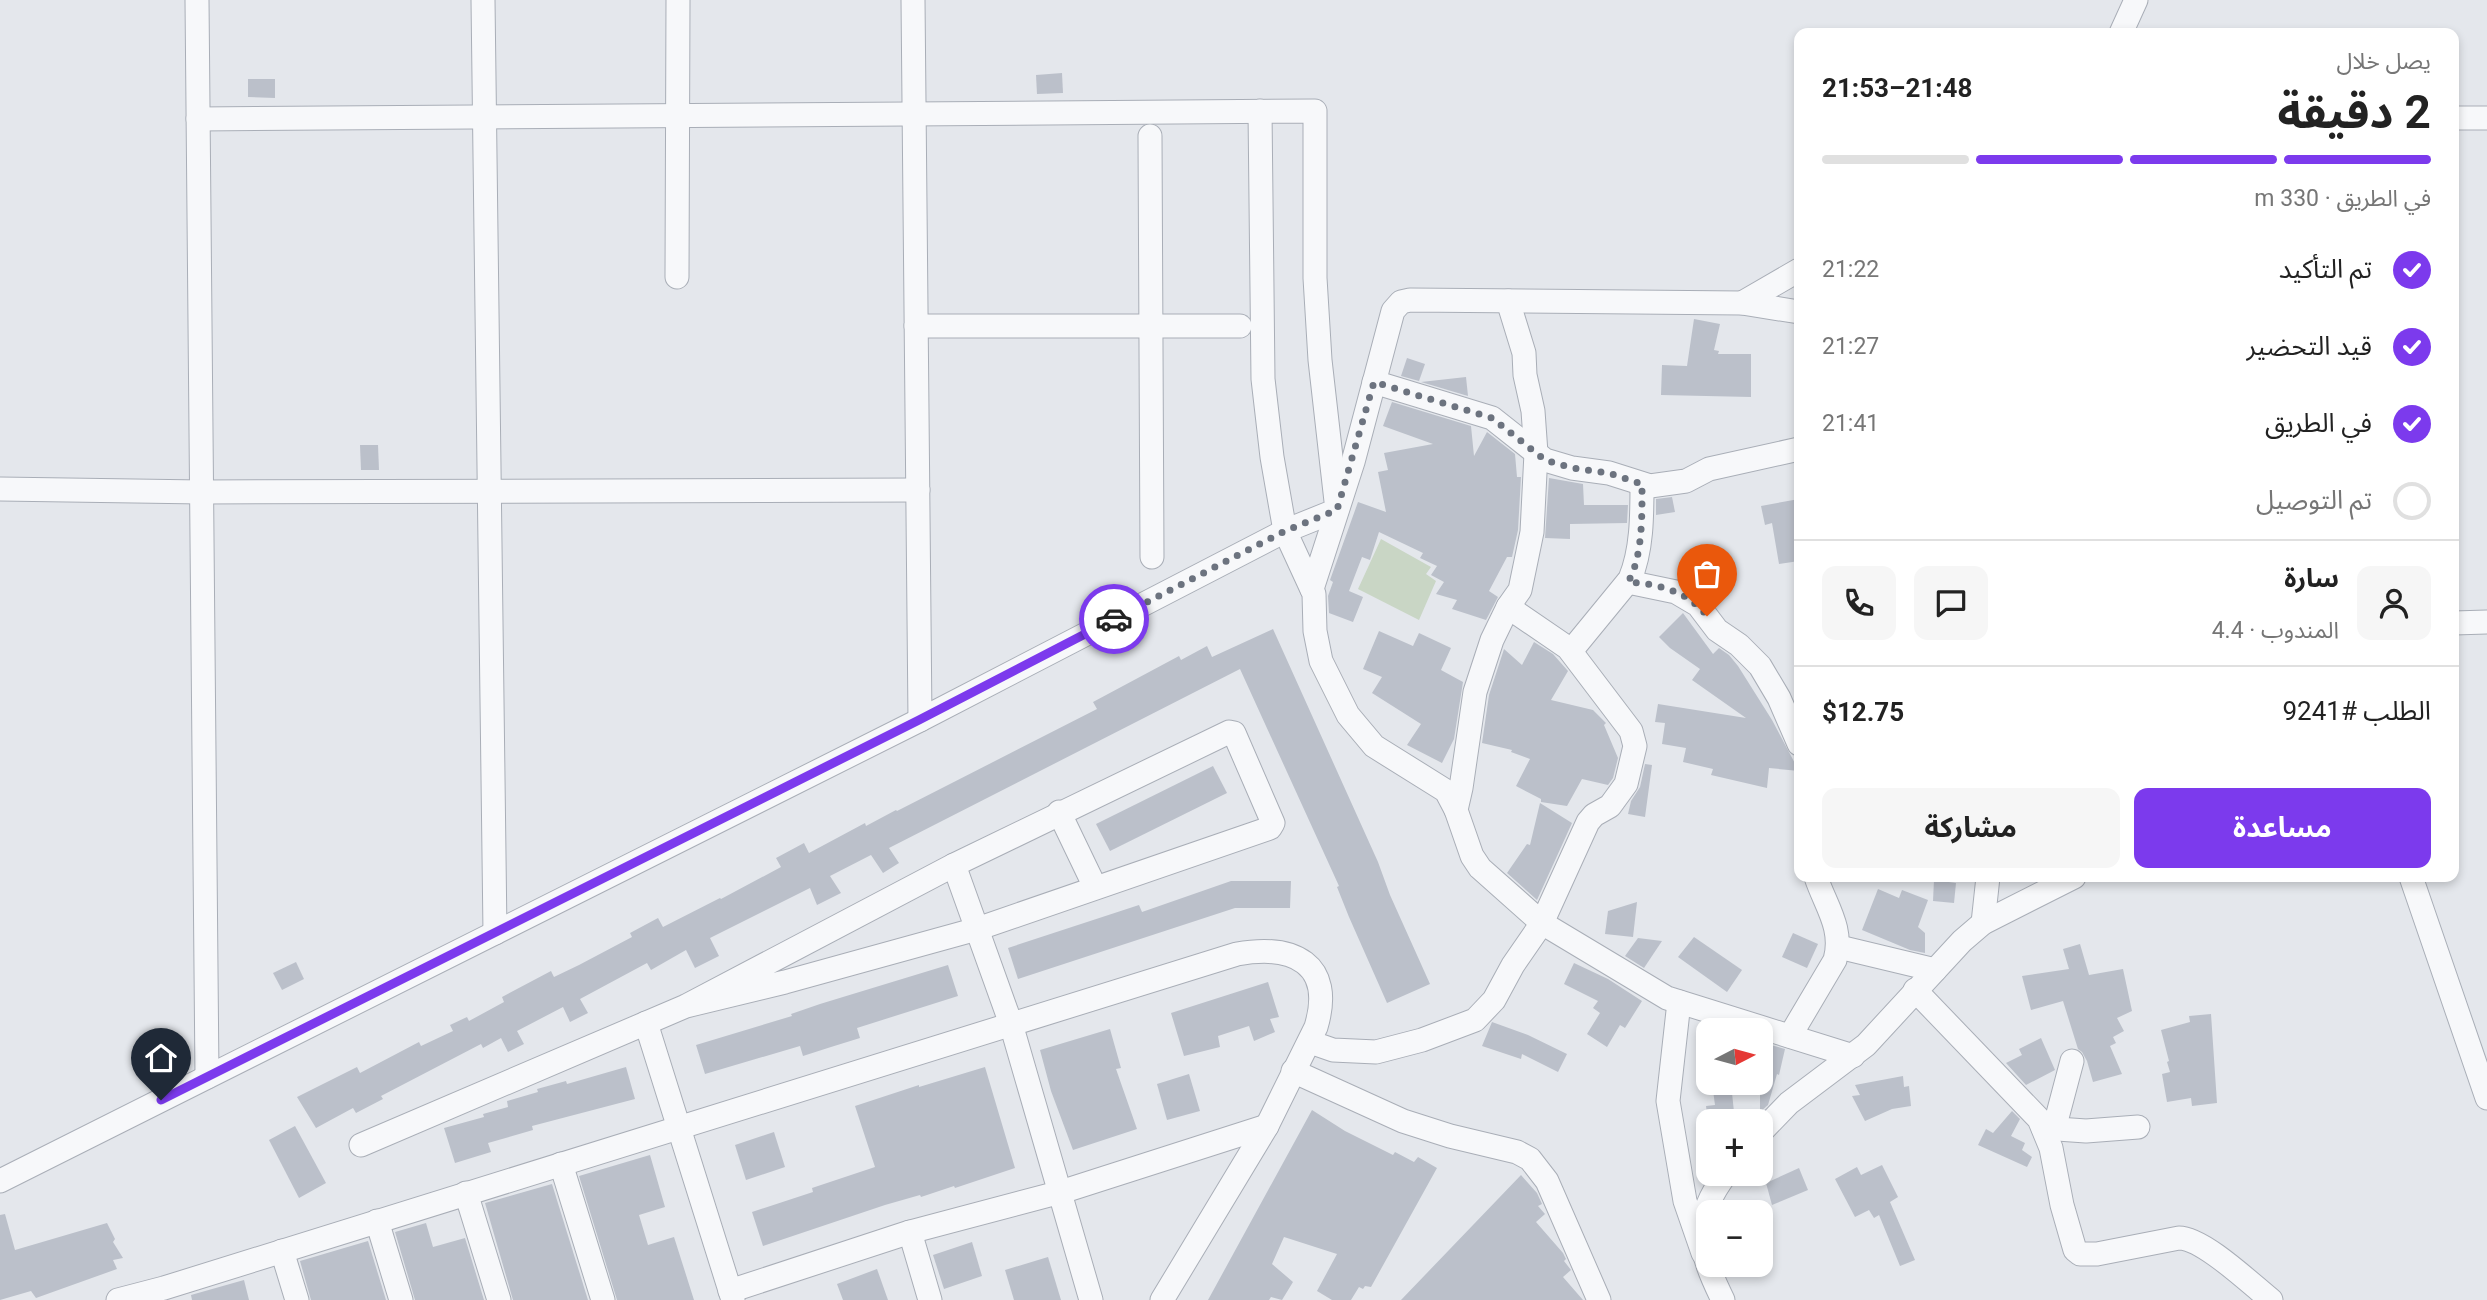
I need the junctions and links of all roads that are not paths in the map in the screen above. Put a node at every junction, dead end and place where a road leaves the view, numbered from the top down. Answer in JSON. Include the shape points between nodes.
{"nodes":[{"id":1,"x":197,"y":0,"type":"edge"},
{"id":2,"x":483,"y":0,"type":"edge"},
{"id":3,"x":678,"y":0,"type":"edge"},
{"id":4,"x":913,"y":0,"type":"edge"},
{"id":5,"x":2136,"y":0,"type":"edge"},
{"id":6,"x":2123,"y":28,"type":"edge"},
{"id":7,"x":1260,"y":111,"type":"junction"},
{"id":8,"x":914,"y":113,"type":"junction"},
{"id":9,"x":678,"y":116,"type":"junction"},
{"id":10,"x":483,"y":117,"type":"junction"},
{"id":11,"x":198,"y":118,"type":"junction"},
{"id":12,"x":2459,"y":118,"type":"edge"},
{"id":13,"x":2487,"y":118,"type":"edge"},
{"id":14,"x":1150,"y":136,"type":"dead end"},
{"id":15,"x":1794,"y":273,"type":"edge"},
{"id":16,"x":677,"y":277,"type":"dead end"},
{"id":17,"x":1507,"y":301,"type":"junction"},
{"id":18,"x":1742,"y":303,"type":"junction"},
{"id":19,"x":1794,"y":311,"type":"edge"},
{"id":20,"x":916,"y":326,"type":"junction"},
{"id":21,"x":1151,"y":326,"type":"junction"},
{"id":22,"x":1240,"y":326,"type":"dead end"},
{"id":23,"x":1374,"y":382,"type":"junction"},
{"id":24,"x":1794,"y":450,"type":"edge"},
{"id":25,"x":1536,"y":453,"type":"junction"},
{"id":26,"x":1642,"y":484,"type":"junction"},
{"id":27,"x":0,"y":489,"type":"edge"},
{"id":28,"x":918,"y":490,"type":"junction"},
{"id":29,"x":488,"y":491,"type":"junction"},
{"id":30,"x":202,"y":492,"type":"junction"},
{"id":31,"x":1337,"y":510,"type":"junction"},
{"id":32,"x":1285,"y":531,"type":"junction"},
{"id":33,"x":1152,"y":557,"type":"dead end"},
{"id":34,"x":1628,"y":582,"type":"junction"},
{"id":35,"x":1312,"y":589,"type":"junction"},
{"id":36,"x":1508,"y":607,"type":"junction"},
{"id":37,"x":2459,"y":622,"type":"edge"},
{"id":38,"x":2487,"y":622,"type":"edge"},
{"id":39,"x":1571,"y":651,"type":"junction"},
{"id":40,"x":919,"y":720,"type":"junction"},
{"id":41,"x":1794,"y":732,"type":"edge"},
{"id":42,"x":1456,"y":810,"type":"junction"},
{"id":43,"x":1059,"y":813,"type":"junction"},
{"id":44,"x":954,"y":865,"type":"junction"},
{"id":45,"x":1818,"y":882,"type":"edge"},
{"id":46,"x":1987,"y":882,"type":"edge"},
{"id":47,"x":2064,"y":882,"type":"edge"},
{"id":48,"x":2413,"y":882,"type":"edge"},
{"id":49,"x":1094,"y":887,"type":"junction"},
{"id":50,"x":1542,"y":923,"type":"junction"},
{"id":51,"x":1983,"y":923,"type":"junction"},
{"id":52,"x":977,"y":929,"type":"junction"},
{"id":53,"x":495,"y":933,"type":"junction"},
{"id":54,"x":1839,"y":947,"type":"junction"},
{"id":55,"x":1936,"y":970,"type":"junction"},
{"id":56,"x":1915,"y":990,"type":"junction"},
{"id":57,"x":1679,"y":1002,"type":"junction"},
{"id":58,"x":686,"y":1006,"type":"junction"},
{"id":59,"x":646,"y":1023,"type":"junction"},
{"id":60,"x":1011,"y":1024,"type":"junction"},
{"id":61,"x":1790,"y":1036,"type":"junction"},
{"id":62,"x":1310,"y":1042,"type":"junction"},
{"id":63,"x":1853,"y":1056,"type":"junction"},
{"id":64,"x":2072,"y":1061,"type":"dead end"},
{"id":65,"x":1293,"y":1071,"type":"junction"},
{"id":66,"x":207,"y":1077,"type":"junction"},
{"id":67,"x":2487,"y":1098,"type":"edge"},
{"id":68,"x":1773,"y":1119,"type":"edge"},
{"id":69,"x":1267,"y":1126,"type":"junction"},
{"id":70,"x":2138,"y":1127,"type":"dead end"},
{"id":71,"x":678,"y":1128,"type":"junction"},
{"id":72,"x":2048,"y":1129,"type":"junction"},
{"id":73,"x":360,"y":1145,"type":"dead end"},
{"id":74,"x":561,"y":1164,"type":"junction"},
{"id":75,"x":0,"y":1181,"type":"edge"},
{"id":76,"x":1062,"y":1192,"type":"junction"},
{"id":77,"x":466,"y":1193,"type":"junction"},
{"id":78,"x":377,"y":1221,"type":"junction"},
{"id":79,"x":910,"y":1232,"type":"junction"},
{"id":80,"x":1696,"y":1233,"type":"edge"},
{"id":81,"x":282,"y":1251,"type":"junction"},
{"id":82,"x":1713,"y":1277,"type":"edge"},
{"id":83,"x":166,"y":1294,"type":"edge"},
{"id":84,"x":731,"y":1296,"type":"edge"},
{"id":85,"x":1174,"y":1296,"type":"edge"},
{"id":86,"x":118,"y":1300,"type":"edge"},
{"id":87,"x":297,"y":1300,"type":"edge"},
{"id":88,"x":401,"y":1300,"type":"edge"},
{"id":89,"x":499,"y":1300,"type":"edge"},
{"id":90,"x":603,"y":1300,"type":"edge"},
{"id":91,"x":930,"y":1300,"type":"edge"},
{"id":92,"x":1091,"y":1300,"type":"edge"},
{"id":93,"x":1599,"y":1300,"type":"edge"},
{"id":94,"x":1723,"y":1300,"type":"edge"},
{"id":95,"x":2271,"y":1300,"type":"edge"}],
"edges":[{"from":1,"to":11,"type":"street"},
{"from":2,"to":10,"type":"street"},
{"from":3,"to":9,"type":"street"},
{"from":4,"to":8,"type":"street"},
{"from":5,"to":6,"type":"street"},
{"from":7,"to":8,"type":"street"},
{"from":7,"to":31,"type":"street","via":[[1315,111],[1315,278]]},
{"from":7,"to":32,"type":"street","via":[[1263,379]]},
{"from":8,"to":9,"type":"street"},
{"from":8,"to":20,"type":"street"},
{"from":9,"to":10,"type":"street"},
{"from":9,"to":16,"type":"street"},
{"from":10,"to":11,"type":"street"},
{"from":10,"to":29,"type":"street"},
{"from":11,"to":30,"type":"street"},
{"from":12,"to":13,"type":"street"},
{"from":14,"to":21,"type":"street"},
{"from":15,"to":18,"type":"street"},
{"from":17,"to":18,"type":"street"},
{"from":17,"to":23,"type":"street","via":[[1401,302],[1393,311]]},
{"from":17,"to":25,"type":"street","via":[[1524,353]]},
{"from":18,"to":19,"type":"street"},
{"from":20,"to":21,"type":"street"},
{"from":20,"to":28,"type":"street"},
{"from":21,"to":22,"type":"street"},
{"from":21,"to":33,"type":"street"},
{"from":23,"to":25,"type":"street","via":[[1492,418]]},
{"from":23,"to":31,"type":"street"},
{"from":24,"to":26,"type":"street","via":[[1709,469],[1686,481]]},
{"from":25,"to":26,"type":"street","via":[[1572,468]]},
{"from":25,"to":36,"type":"street","via":[[1532,532],[1520,590]]},
{"from":26,"to":34,"type":"street","via":[[1638,553]]},
{"from":27,"to":30,"type":"street"},
{"from":28,"to":29,"type":"street"},
{"from":28,"to":40,"type":"street"},
{"from":29,"to":30,"type":"street"},
{"from":29,"to":53,"type":"street"},
{"from":30,"to":66,"type":"street"},
{"from":31,"to":32,"type":"street"},
{"from":31,"to":35,"type":"street"},
{"from":32,"to":35,"type":"street"},
{"from":32,"to":40,"type":"street"},
{"from":34,"to":39,"type":"street"},
{"from":34,"to":41,"type":"street","via":[[1676,592],[1698,606],[1717,630],[1760,666]]},
{"from":35,"to":42,"type":"street","via":[[1321,661],[1348,715],[1374,746],[1446,791]]},
{"from":36,"to":39,"type":"street"},
{"from":36,"to":42,"type":"street","via":[[1475,692]]},
{"from":37,"to":38,"type":"street"},
{"from":39,"to":50,"type":"street","via":[[1628,725],[1635,746],[1626,784],[1610,806],[1588,822]]},
{"from":40,"to":53,"type":"street"},
{"from":42,"to":50,"type":"street","via":[[1480,868]]},
{"from":43,"to":44,"type":"street"},
{"from":43,"to":49,"type":"street"},
{"from":43,"to":49,"type":"street","via":[[1234,733],[1272,827]]},
{"from":44,"to":52,"type":"street"},
{"from":44,"to":58,"type":"street"},
{"from":45,"to":54,"type":"street"},
{"from":46,"to":51,"type":"street"},
{"from":47,"to":51,"type":"street"},
{"from":48,"to":67,"type":"street"},
{"from":49,"to":52,"type":"street"},
{"from":50,"to":57,"type":"street"},
{"from":50,"to":62,"type":"street","via":[[1494,1000],[1468,1023],[1376,1052],[1333,1050]]},
{"from":51,"to":55,"type":"street"},
{"from":52,"to":58,"type":"street"},
{"from":52,"to":60,"type":"street"},
{"from":53,"to":66,"type":"street"},
{"from":54,"to":55,"type":"street"},
{"from":54,"to":61,"type":"street"},
{"from":55,"to":56,"type":"street"},
{"from":56,"to":63,"type":"street"},
{"from":56,"to":72,"type":"street"},
{"from":57,"to":61,"type":"street"},
{"from":57,"to":80,"type":"street","via":[[1668,1101],[1685,1201]]},
{"from":58,"to":59,"type":"street"},
{"from":59,"to":71,"type":"street"},
{"from":59,"to":73,"type":"street"},
{"from":60,"to":62,"type":"street","via":[[1237,954],[1274,951],[1302,959],[1321,992],[1320,1013]]},
{"from":60,"to":71,"type":"street"},
{"from":60,"to":76,"type":"street"},
{"from":61,"to":63,"type":"street"},
{"from":62,"to":65,"type":"street"},
{"from":63,"to":68,"type":"street"},
{"from":64,"to":72,"type":"street"},
{"from":65,"to":69,"type":"street"},
{"from":65,"to":93,"type":"street","via":[[1403,1121],[1530,1159],[1547,1181]]},
{"from":66,"to":75,"type":"street"},
{"from":69,"to":76,"type":"street"},
{"from":69,"to":85,"type":"street"},
{"from":70,"to":72,"type":"street"},
{"from":71,"to":74,"type":"street"},
{"from":71,"to":84,"type":"street"},
{"from":72,"to":95,"type":"street","via":[[2073,1246],[2080,1254],[2190,1239]]},
{"from":74,"to":77,"type":"street"},
{"from":74,"to":90,"type":"street"},
{"from":76,"to":79,"type":"street"},
{"from":76,"to":92,"type":"street"},
{"from":77,"to":78,"type":"street"},
{"from":77,"to":89,"type":"street"},
{"from":78,"to":81,"type":"street"},
{"from":78,"to":88,"type":"street"},
{"from":79,"to":84,"type":"street"},
{"from":79,"to":91,"type":"street"},
{"from":81,"to":83,"type":"street"},
{"from":81,"to":87,"type":"street"},
{"from":82,"to":94,"type":"street"},
{"from":83,"to":86,"type":"street"}]}
